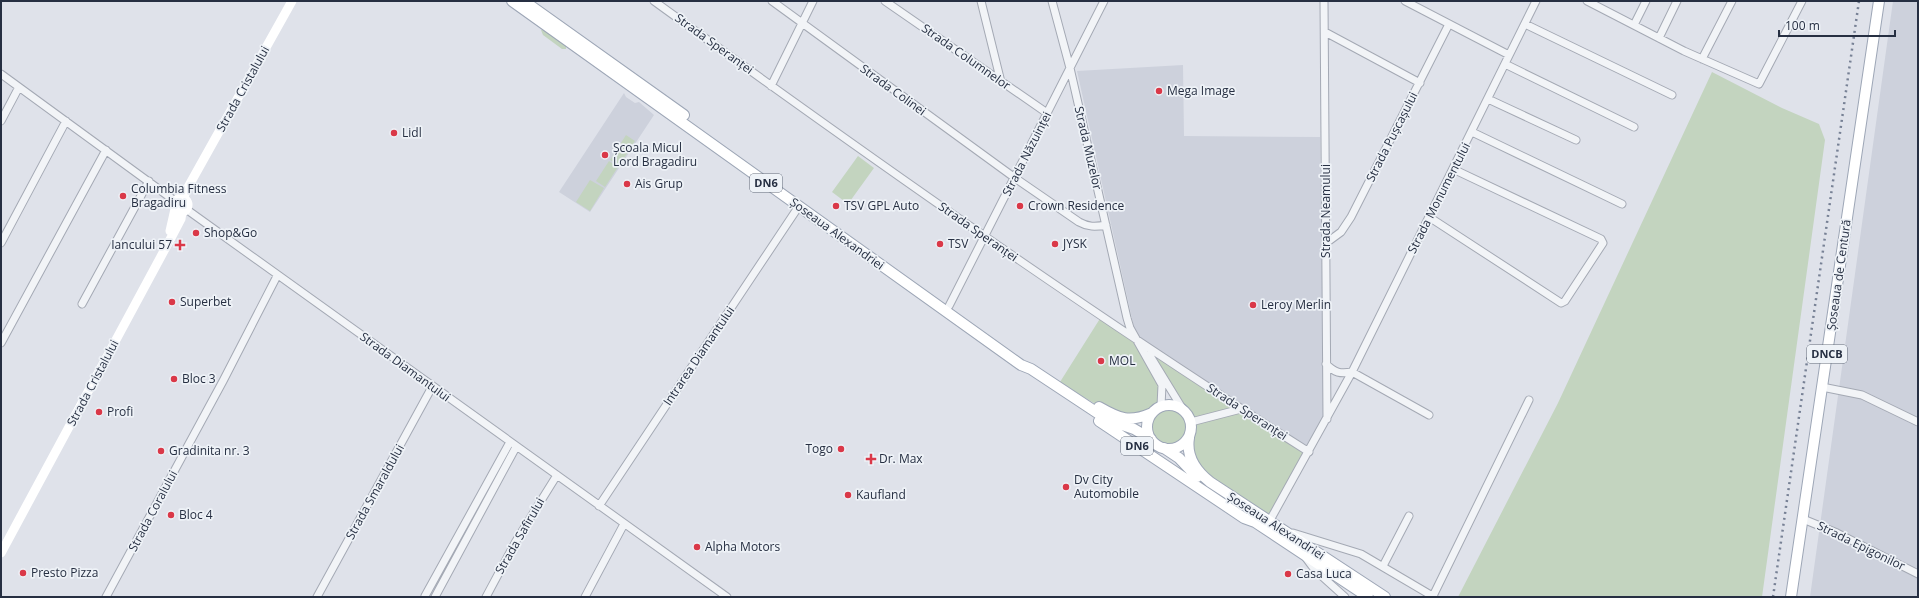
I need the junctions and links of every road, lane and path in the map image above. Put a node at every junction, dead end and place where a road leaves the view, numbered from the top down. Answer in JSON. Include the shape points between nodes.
{"nodes":[{"id":1,"x":292,"y":1,"type":"edge"},
{"id":2,"x":512,"y":1,"type":"edge"},
{"id":3,"x":524,"y":1,"type":"edge"},
{"id":4,"x":654,"y":1,"type":"edge"},
{"id":5,"x":772,"y":1,"type":"edge"},
{"id":6,"x":813,"y":1,"type":"edge"},
{"id":7,"x":981,"y":1,"type":"edge"},
{"id":8,"x":1052,"y":1,"type":"edge"},
{"id":9,"x":1104,"y":1,"type":"edge"},
{"id":10,"x":1324,"y":1,"type":"edge"},
{"id":11,"x":1405,"y":1,"type":"edge"},
{"id":12,"x":1536,"y":1,"type":"edge"},
{"id":13,"x":1587,"y":1,"type":"edge"},
{"id":14,"x":1646,"y":1,"type":"edge"},
{"id":15,"x":1677,"y":1,"type":"edge"},
{"id":16,"x":1732,"y":1,"type":"edge"},
{"id":17,"x":1802,"y":1,"type":"edge"},
{"id":18,"x":1879,"y":1,"type":"edge"},
{"id":19,"x":888,"y":2,"type":"edge"},
{"id":20,"x":802,"y":24,"type":"junction"},
{"id":21,"x":1449,"y":24,"type":"junction"},
{"id":22,"x":1525,"y":24,"type":"junction"},
{"id":23,"x":1634,"y":25,"type":"junction"},
{"id":24,"x":1325,"y":32,"type":"junction"},
{"id":25,"x":1659,"y":38,"type":"junction"},
{"id":26,"x":1509,"y":55,"type":"junction"},
{"id":27,"x":1702,"y":59,"type":"junction"},
{"id":28,"x":1505,"y":64,"type":"junction"},
{"id":29,"x":1070,"y":68,"type":"junction"},
{"id":30,"x":1,"y":74,"type":"edge"},
{"id":31,"x":1001,"y":82,"type":"junction"},
{"id":32,"x":1420,"y":83,"type":"junction"},
{"id":33,"x":771,"y":86,"type":"junction"},
{"id":34,"x":19,"y":88,"type":"junction"},
{"id":35,"x":1672,"y":95,"type":"dead end"},
{"id":36,"x":1488,"y":99,"type":"junction"},
{"id":37,"x":1047,"y":113,"type":"junction"},
{"id":38,"x":1,"y":121,"type":"edge"},
{"id":39,"x":66,"y":121,"type":"junction"},
{"id":40,"x":1634,"y":127,"type":"dead end"},
{"id":41,"x":1472,"y":132,"type":"junction"},
{"id":42,"x":1576,"y":140,"type":"dead end"},
{"id":43,"x":106,"y":150,"type":"junction"},
{"id":44,"x":1453,"y":169,"type":"junction"},
{"id":45,"x":1015,"y":178,"type":"junction"},
{"id":46,"x":149,"y":181,"type":"junction"},
{"id":47,"x":1622,"y":204,"type":"dead end"},
{"id":48,"x":180,"y":206,"type":"junction"},
{"id":49,"x":799,"y":206,"type":"junction"},
{"id":50,"x":1429,"y":217,"type":"junction"},
{"id":51,"x":1106,"y":225,"type":"junction"},
{"id":52,"x":983,"y":237,"type":"junction"},
{"id":53,"x":1,"y":243,"type":"edge"},
{"id":54,"x":1326,"y":243,"type":"junction"},
{"id":55,"x":277,"y":276,"type":"junction"},
{"id":56,"x":82,"y":304,"type":"dead end"},
{"id":57,"x":949,"y":306,"type":"junction"},
{"id":58,"x":127,"y":317,"type":"junction"},
{"id":59,"x":1137,"y":341,"type":"junction"},
{"id":60,"x":1,"y":343,"type":"edge"},
{"id":61,"x":1326,"y":364,"type":"junction"},
{"id":62,"x":1021,"y":366,"type":"junction"},
{"id":63,"x":1352,"y":372,"type":"junction"},
{"id":64,"x":432,"y":387,"type":"junction"},
{"id":65,"x":1822,"y":387,"type":"junction"},
{"id":66,"x":1529,"y":400,"type":"dead end"},
{"id":67,"x":1160,"y":406,"type":"junction"},
{"id":68,"x":1182,"y":408,"type":"junction"},
{"id":69,"x":1241,"y":409,"type":"junction"},
{"id":70,"x":1152,"y":413,"type":"junction"},
{"id":71,"x":1428,"y":415,"type":"dead end"},
{"id":72,"x":1327,"y":421,"type":"junction"},
{"id":73,"x":1191,"y":422,"type":"junction"},
{"id":74,"x":1918,"y":422,"type":"edge"},
{"id":75,"x":1189,"y":438,"type":"junction"},
{"id":76,"x":1151,"y":439,"type":"junction"},
{"id":77,"x":513,"y":445,"type":"junction"},
{"id":78,"x":1164,"y":448,"type":"junction"},
{"id":79,"x":1309,"y":452,"type":"junction"},
{"id":80,"x":557,"y":475,"type":"junction"},
{"id":81,"x":599,"y":506,"type":"junction"},
{"id":82,"x":1409,"y":516,"type":"dead end"},
{"id":83,"x":1803,"y":519,"type":"junction"},
{"id":84,"x":1255,"y":522,"type":"junction"},
{"id":85,"x":624,"y":524,"type":"junction"},
{"id":86,"x":1273,"y":525,"type":"junction"},
{"id":87,"x":1,"y":543,"type":"edge"},
{"id":88,"x":1,"y":553,"type":"edge"},
{"id":89,"x":1303,"y":555,"type":"junction"},
{"id":90,"x":1383,"y":566,"type":"junction"},
{"id":91,"x":1918,"y":574,"type":"edge"},
{"id":92,"x":425,"y":596,"type":"edge"},
{"id":93,"x":723,"y":596,"type":"edge"},
{"id":94,"x":106,"y":597,"type":"edge"},
{"id":95,"x":317,"y":597,"type":"edge"},
{"id":96,"x":435,"y":597,"type":"edge"},
{"id":97,"x":486,"y":597,"type":"edge"},
{"id":98,"x":585,"y":597,"type":"edge"},
{"id":99,"x":1346,"y":597,"type":"edge"},
{"id":100,"x":1368,"y":597,"type":"edge"},
{"id":101,"x":1385,"y":597,"type":"edge"},
{"id":102,"x":1433,"y":597,"type":"edge"},
{"id":103,"x":1792,"y":597,"type":"edge"}],
"edges":[{"from":1,"to":48,"type":"street","name":"Strada Cristalului","via":[[187,189]]},
{"from":2,"to":49,"type":"main road","name":"Șoseaua Alexandriei","number":"DN6"},
{"from":3,"to":57,"type":"main road","name":"Șoseaua Alexandriei","number":"DN6"},
{"from":4,"to":33,"type":"street","name":"Strada Speranței"},
{"from":5,"to":20,"type":"street","name":"Strada Colinei"},
{"from":6,"to":20,"type":"street"},
{"from":7,"to":31,"type":"street"},
{"from":8,"to":29,"type":"street","name":"Strada Muzelor"},
{"from":9,"to":29,"type":"street","name":"Strada Năzuinței"},
{"from":10,"to":24,"type":"street","name":"Strada Neamului"},
{"from":11,"to":21,"type":"street"},
{"from":12,"to":22,"type":"street","name":"Strada Monumentului"},
{"from":13,"to":23,"type":"street"},
{"from":14,"to":23,"type":"street"},
{"from":15,"to":25,"type":"street"},
{"from":16,"to":27,"type":"street"},
{"from":17,"to":27,"type":"street","via":[[1759,84]]},
{"from":18,"to":65,"type":"main road","name":"Șoseaua de Centură","number":"DNCB"},
{"from":19,"to":31,"type":"street","name":"Strada Columnelor"},
{"from":20,"to":33,"type":"street"},
{"from":20,"to":45,"type":"street","name":"Strada Colinei"},
{"from":21,"to":26,"type":"street"},
{"from":21,"to":32,"type":"street","name":"Strada Pușcașului"},
{"from":22,"to":26,"type":"street","name":"Strada Monumentului"},
{"from":22,"to":35,"type":"street"},
{"from":23,"to":25,"type":"street"},
{"from":24,"to":32,"type":"street"},
{"from":24,"to":54,"type":"street","name":"Strada Neamului"},
{"from":25,"to":27,"type":"street"},
{"from":26,"to":28,"type":"street","name":"Strada Monumentului"},
{"from":28,"to":36,"type":"street","name":"Strada Monumentului"},
{"from":28,"to":40,"type":"street"},
{"from":29,"to":37,"type":"street","name":"Strada Năzuinței"},
{"from":29,"to":51,"type":"street","name":"Strada Muzelor"},
{"from":30,"to":34,"type":"street","name":"Strada Diamantului"},
{"from":31,"to":37,"type":"street","name":"Strada Columnelor"},
{"from":32,"to":54,"type":"street","name":"Strada Pușcașului","via":[[1351,217],[1341,232]]},
{"from":33,"to":52,"type":"street","name":"Strada Speranței"},
{"from":34,"to":38,"type":"street"},
{"from":34,"to":39,"type":"street","name":"Strada Diamantului"},
{"from":36,"to":41,"type":"street","name":"Strada Monumentului"},
{"from":36,"to":42,"type":"street"},
{"from":37,"to":45,"type":"street","name":"Strada Năzuinței"},
{"from":39,"to":43,"type":"street","name":"Strada Diamantului"},
{"from":39,"to":53,"type":"street"},
{"from":41,"to":44,"type":"street","name":"Strada Monumentului"},
{"from":41,"to":47,"type":"street"},
{"from":43,"to":46,"type":"street","name":"Strada Diamantului"},
{"from":43,"to":60,"type":"street"},
{"from":44,"to":50,"type":"street","name":"Strada Monumentului"},
{"from":44,"to":50,"type":"street","via":[[1602,239],[1603,243],[1565,301],[1561,303]]},
{"from":45,"to":51,"type":"street","name":"Strada Colinei","via":[[1086,226]]},
{"from":45,"to":52,"type":"street","name":"Strada Năzuinței"},
{"from":46,"to":48,"type":"street","name":"Strada Diamantului"},
{"from":46,"to":56,"type":"street"},
{"from":48,"to":55,"type":"street","name":"Strada Diamantului"},
{"from":48,"to":58,"type":"street","name":"Strada Cristalului","via":[[180,222]]},
{"from":49,"to":62,"type":"main road","name":"Șoseaua Alexandriei","number":"DN6"},
{"from":49,"to":81,"type":"street","name":"Intrarea Diamantului"},
{"from":50,"to":63,"type":"street","name":"Strada Monumentului"},
{"from":51,"to":59,"type":"street","name":"Strada Muzelor","via":[[1127,318]]},
{"from":52,"to":57,"type":"street","name":"Strada Năzuinței"},
{"from":52,"to":59,"type":"street","name":"Strada Speranței"},
{"from":54,"to":61,"type":"street","name":"Strada Neamului"},
{"from":55,"to":64,"type":"street","name":"Strada Diamantului"},
{"from":55,"to":94,"type":"street","name":"Strada Coralului"},
{"from":57,"to":70,"type":"main road","name":"Șoseaua Alexandriei","number":"DN6","via":[[1104,410],[1132,420]]},
{"from":58,"to":87,"type":"street","name":"Strada Cristalului"},
{"from":58,"to":88,"type":"street","name":"Strada Cristalului"},
{"from":59,"to":67,"type":"street","via":[[1162,385]]},
{"from":59,"to":68,"type":"street","via":[[1152,357]]},
{"from":59,"to":69,"type":"street","name":"Strada Speranței"},
{"from":61,"to":63,"type":"street","via":[[1334,372]]},
{"from":61,"to":72,"type":"street","name":"Strada Neamului"},
{"from":62,"to":76,"type":"main road","name":"Șoseaua Alexandriei","number":"DN6","via":[[1031,369],[1111,421],[1134,429]]},
{"from":62,"to":84,"type":"main road","number":"DN6","via":[[1231,510]]},
{"from":63,"to":71,"type":"street"},
{"from":63,"to":72,"type":"street","name":"Strada Monumentului"},
{"from":64,"to":77,"type":"street","name":"Strada Diamantului"},
{"from":64,"to":95,"type":"street","name":"Strada Smaraldului"},
{"from":65,"to":74,"type":"street","via":[[1862,395]]},
{"from":65,"to":83,"type":"main road","name":"Șoseaua de Centură","number":"DNCB"},
{"from":66,"to":102,"type":"street"},
{"from":67,"to":68,"type":"main road","via":[[1175,405]]},
{"from":67,"to":70,"type":"main road","number":"DN6"},
{"from":68,"to":73,"type":"main road"},
{"from":69,"to":73,"type":"street"},
{"from":69,"to":79,"type":"street","name":"Strada Speranței"},
{"from":70,"to":76,"type":"main road","number":"DN6","via":[[1147,426]]},
{"from":72,"to":79,"type":"street","name":"Strada Monumentului"},
{"from":73,"to":75,"type":"main road"},
{"from":75,"to":78,"type":"main road","number":"DN6","via":[[1178,447]]},
{"from":75,"to":86,"type":"main road","name":"Șoseaua Alexandriei","via":[[1191,459],[1204,478]]},
{"from":76,"to":78,"type":"main road","number":"DN6"},
{"from":77,"to":80,"type":"street","name":"Strada Diamantului"},
{"from":77,"to":92,"type":"street"},
{"from":77,"to":96,"type":"street"},
{"from":78,"to":84,"type":"main road","name":"Șoseaua Alexandriei","number":"DN6","via":[[1179,458],[1202,482]]},
{"from":79,"to":86,"type":"street","name":"Strada Monumentului"},
{"from":80,"to":81,"type":"street","name":"Strada Diamantului"},
{"from":80,"to":97,"type":"street","name":"Strada Safirului","via":[[516,541]]},
{"from":81,"to":85,"type":"street","name":"Strada Diamantului"},
{"from":82,"to":90,"type":"street"},
{"from":83,"to":91,"type":"street","name":"Strada Epigonilor"},
{"from":83,"to":103,"type":"main road","name":"Șoseaua de Centură","number":"DNCB"},
{"from":84,"to":89,"type":"main road","number":"DN6"},
{"from":85,"to":93,"type":"street","name":"Strada Diamantului"},
{"from":85,"to":98,"type":"street"},
{"from":86,"to":90,"type":"street","via":[[1358,553]]},
{"from":86,"to":101,"type":"main road","name":"Șoseaua Alexandriei"},
{"from":89,"to":99,"type":"street","via":[[1315,570]]},
{"from":89,"to":100,"type":"main road","number":"DN6"},
{"from":90,"to":102,"type":"street"}]}
